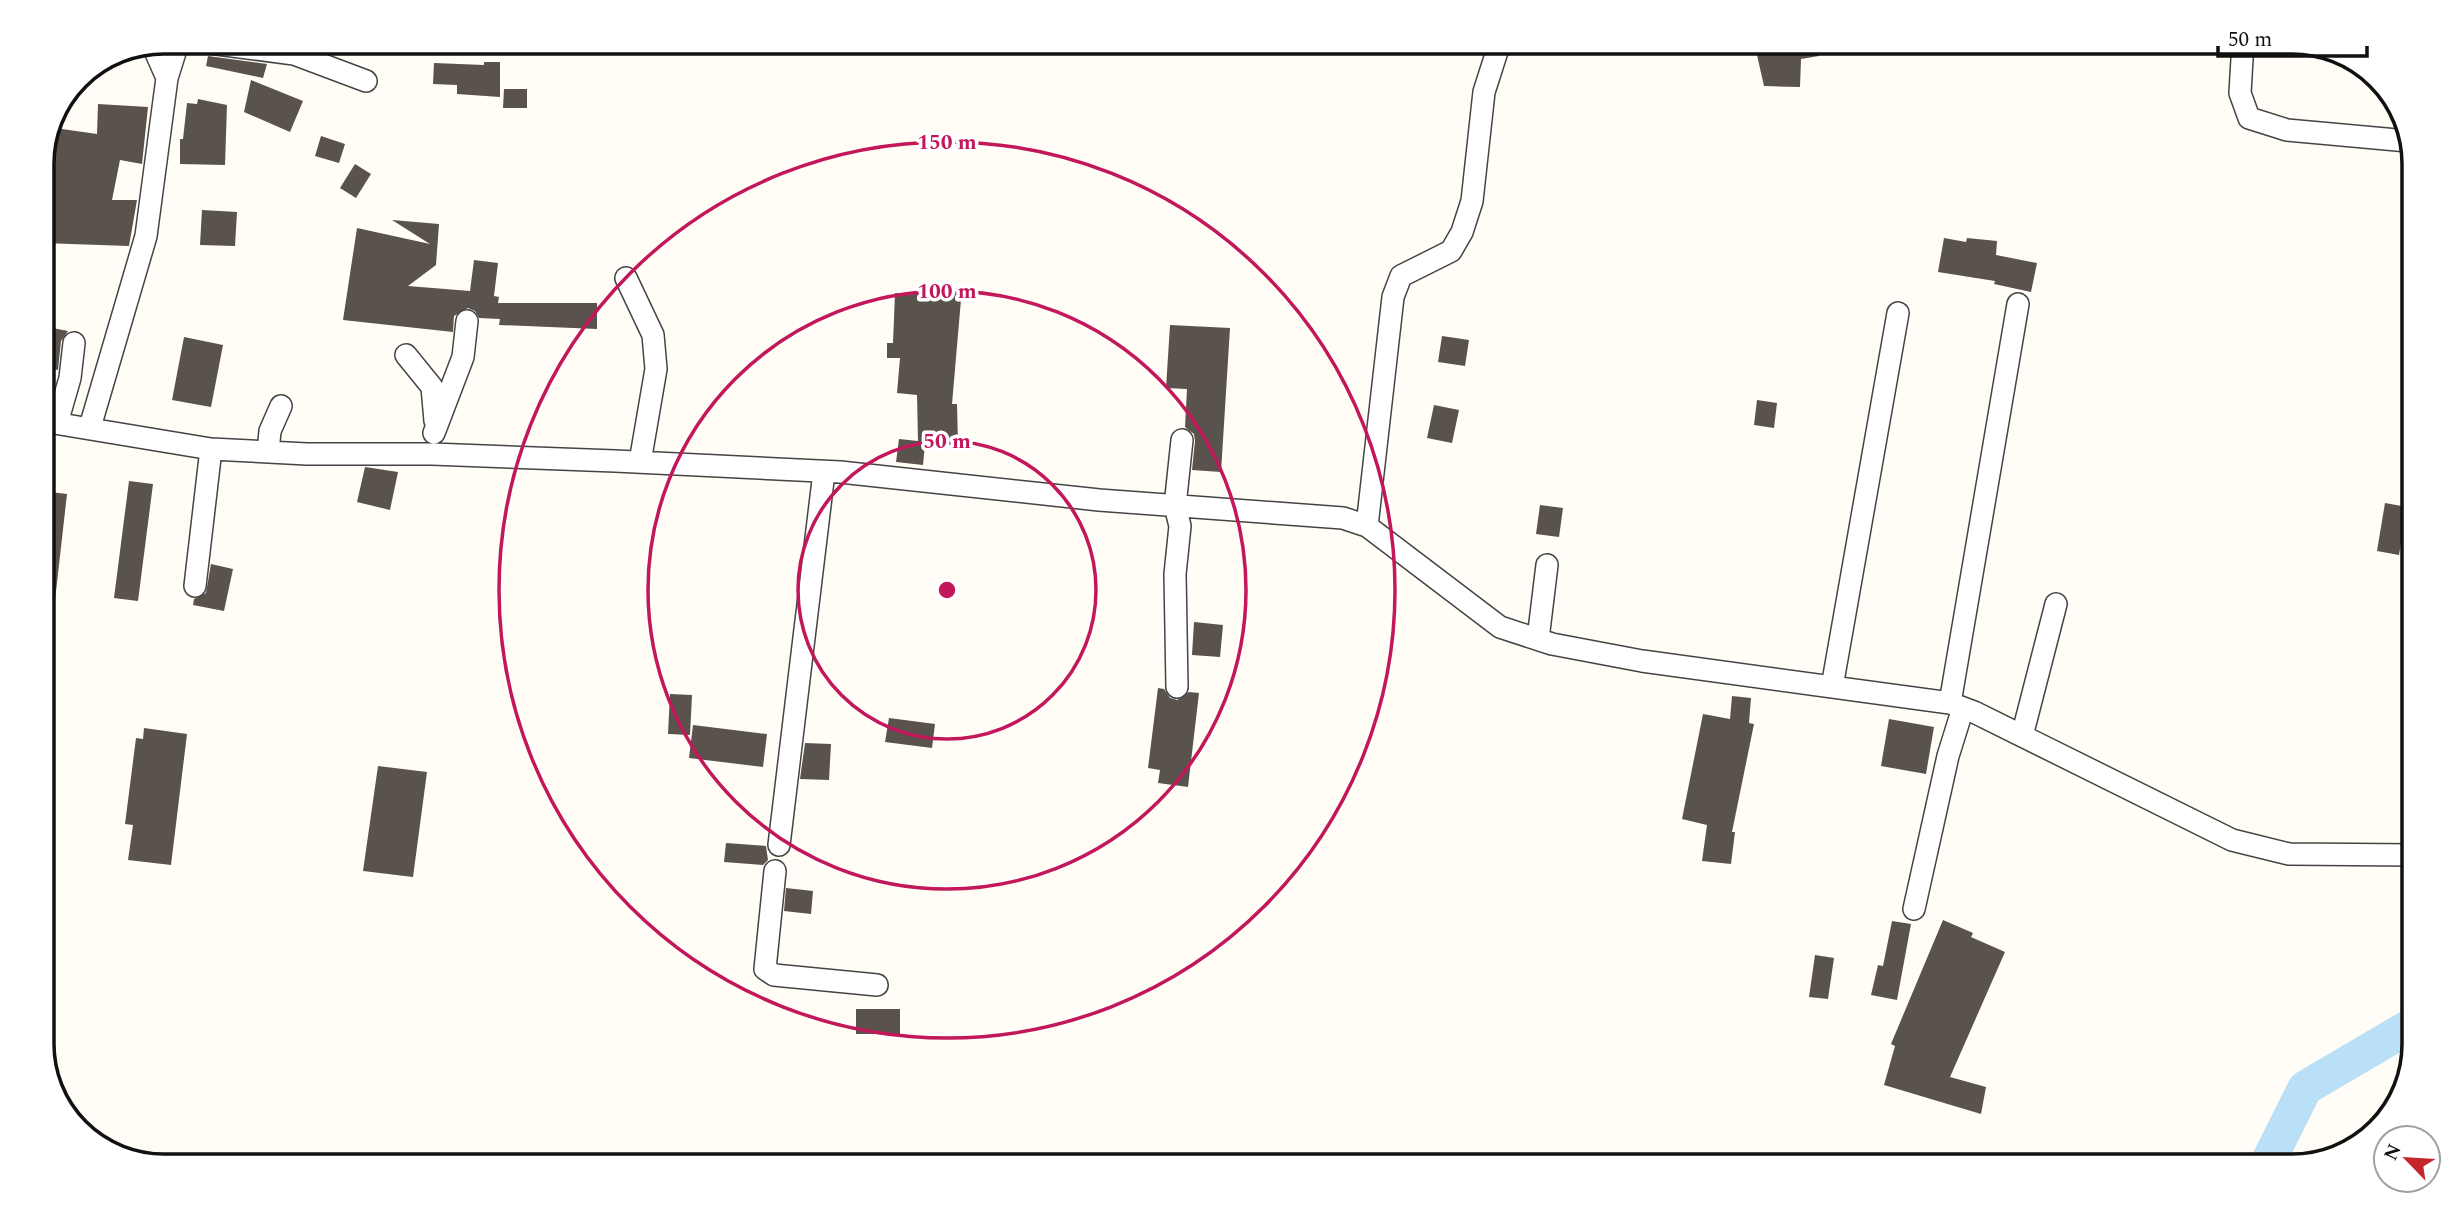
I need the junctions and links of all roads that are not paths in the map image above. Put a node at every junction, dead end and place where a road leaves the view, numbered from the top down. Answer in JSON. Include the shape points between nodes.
{"nodes":[{"id":1,"x":174,"y":54,"type":"edge"},
{"id":2,"x":294,"y":54,"type":"edge"},
{"id":3,"x":1496,"y":54,"type":"edge"},
{"id":4,"x":2243,"y":54,"type":"edge"},
{"id":5,"x":157,"y":55,"type":"edge"},
{"id":6,"x":167,"y":78,"type":"junction"},
{"id":7,"x":366,"y":81,"type":"dead end"},
{"id":8,"x":2399,"y":140,"type":"edge"},
{"id":9,"x":626,"y":278,"type":"dead end"},
{"id":10,"x":2018,"y":304,"type":"dead end"},
{"id":11,"x":1898,"y":313,"type":"dead end"},
{"id":12,"x":467,"y":321,"type":"dead end"},
{"id":13,"x":74,"y":343,"type":"dead end"},
{"id":14,"x":406,"y":355,"type":"dead end"},
{"id":15,"x":281,"y":406,"type":"dead end"},
{"id":16,"x":54,"y":413,"type":"edge"},
{"id":17,"x":54,"y":422,"type":"edge"},
{"id":18,"x":90,"y":427,"type":"junction"},
{"id":19,"x":1182,"y":440,"type":"dead end"},
{"id":20,"x":433,"y":444,"type":"junction"},
{"id":21,"x":211,"y":449,"type":"junction"},
{"id":22,"x":268,"y":452,"type":"junction"},
{"id":23,"x":640,"y":462,"type":"junction"},
{"id":24,"x":824,"y":472,"type":"junction"},
{"id":25,"x":1175,"y":506,"type":"junction"},
{"id":26,"x":1367,"y":526,"type":"junction"},
{"id":27,"x":1547,"y":565,"type":"dead end"},
{"id":28,"x":195,"y":586,"type":"dead end"},
{"id":29,"x":2056,"y":604,"type":"dead end"},
{"id":30,"x":1538,"y":639,"type":"junction"},
{"id":31,"x":1177,"y":687,"type":"dead end"},
{"id":32,"x":1832,"y":687,"type":"junction"},
{"id":33,"x":1956,"y":705,"type":"junction"},
{"id":34,"x":2022,"y":736,"type":"junction"},
{"id":35,"x":779,"y":845,"type":"dead end"},
{"id":36,"x":2402,"y":855,"type":"edge"},
{"id":37,"x":775,"y":870,"type":"dead end"},
{"id":38,"x":1914,"y":909,"type":"dead end"},
{"id":39,"x":877,"y":985,"type":"dead end"}],
"edges":[{"from":1,"to":6,"type":"street"},
{"from":2,"to":7,"type":"street"},
{"from":3,"to":26,"type":"street","via":[[1484,92],[1472,201],[1462,232],[1451,251],[1401,276],[1393,297]]},
{"from":4,"to":8,"type":"street","via":[[2239,93],[2249,118],[2287,130]]},
{"from":5,"to":6,"type":"street"},
{"from":6,"to":18,"type":"street","via":[[146,236]]},
{"from":9,"to":23,"type":"street","via":[[653,335],[656,369]]},
{"from":10,"to":33,"type":"street"},
{"from":11,"to":32,"type":"street"},
{"from":12,"to":20,"type":"street","via":[[463,357]]},
{"from":13,"to":16,"type":"street","via":[[70,378]]},
{"from":14,"to":20,"type":"street","via":[[432,387],[436,411]]},
{"from":15,"to":22,"type":"street","via":[[270,431]]},
{"from":17,"to":18,"type":"street"},
{"from":18,"to":21,"type":"street"},
{"from":19,"to":25,"type":"street"},
{"from":20,"to":22,"type":"street"},
{"from":20,"to":23,"type":"street"},
{"from":21,"to":22,"type":"street"},
{"from":21,"to":28,"type":"street"},
{"from":23,"to":24,"type":"street"},
{"from":24,"to":25,"type":"street"},
{"from":24,"to":35,"type":"street"},
{"from":25,"to":26,"type":"street","via":[[1343,518]]},
{"from":25,"to":31,"type":"street","via":[[1180,526],[1175,574]]},
{"from":26,"to":30,"type":"street","via":[[1500,627]]},
{"from":27,"to":30,"type":"street"},
{"from":29,"to":34,"type":"street"},
{"from":30,"to":32,"type":"street","via":[[1642,661]]},
{"from":32,"to":33,"type":"street"},
{"from":33,"to":34,"type":"street"},
{"from":33,"to":38,"type":"street"},
{"from":34,"to":36,"type":"street","via":[[2232,840],[2289,854]]},
{"from":37,"to":39,"type":"street","via":[[765,969],[774,975]]}]}
